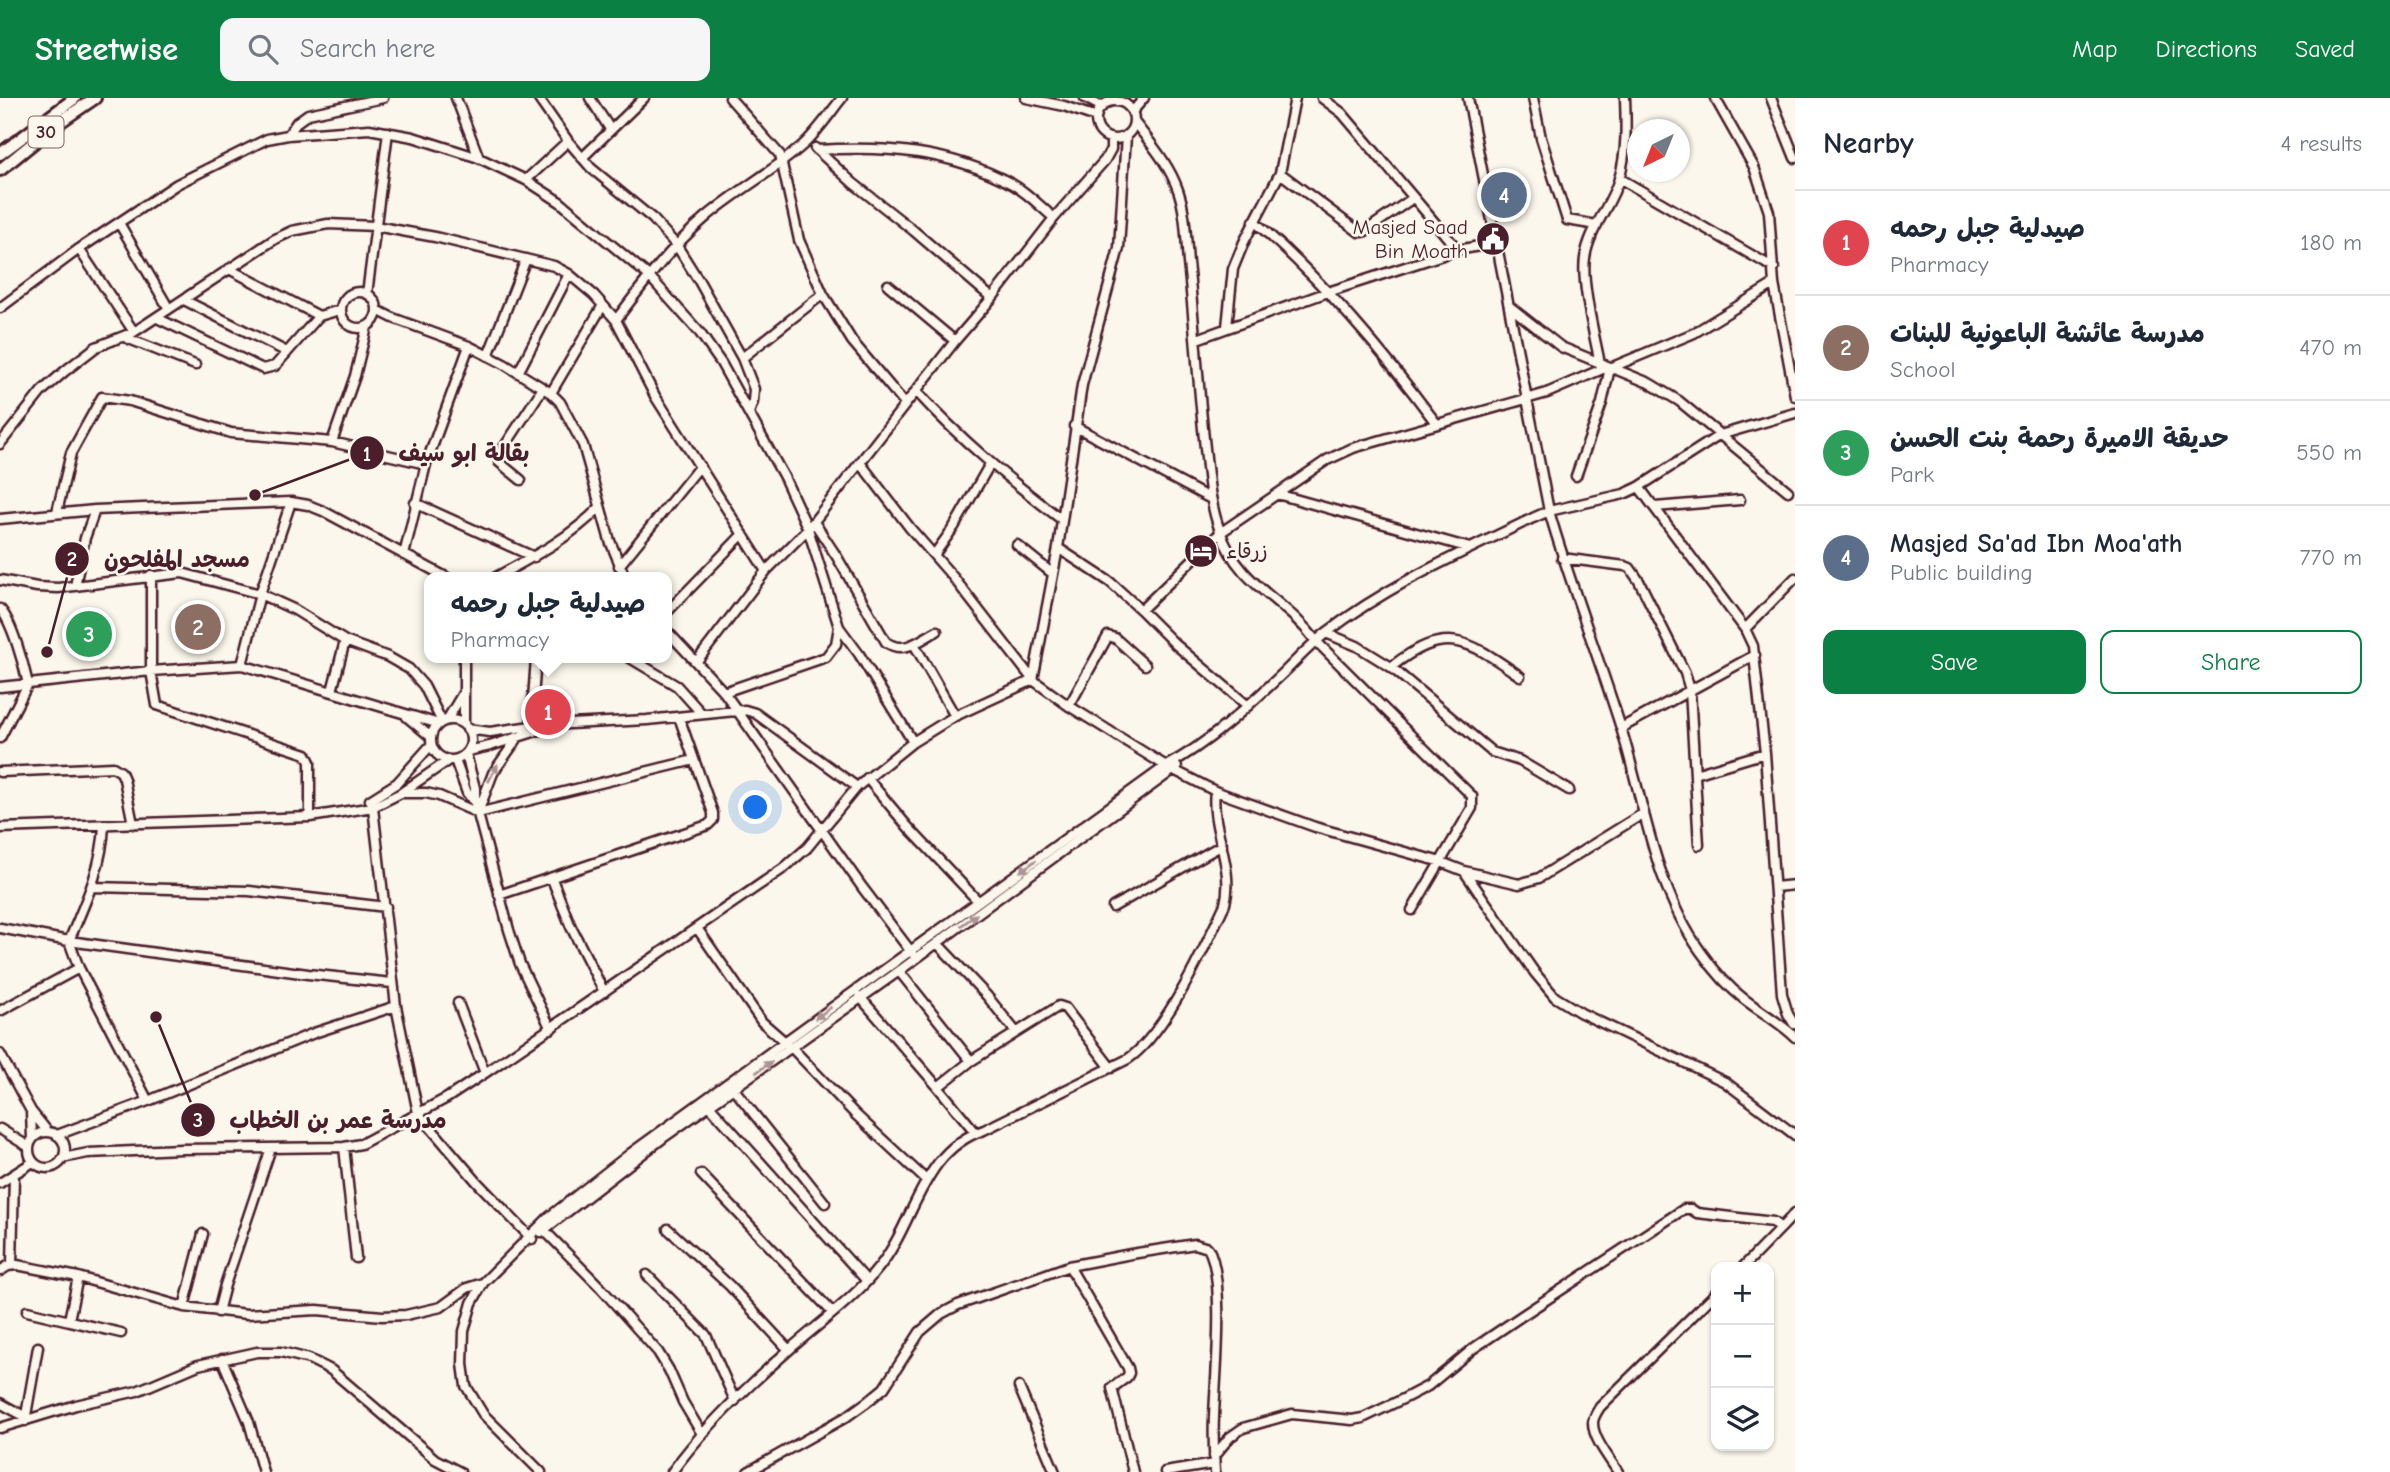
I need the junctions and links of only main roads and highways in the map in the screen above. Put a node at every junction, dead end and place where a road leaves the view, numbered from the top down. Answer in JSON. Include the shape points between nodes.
{"nodes":[{"id":1,"x":75,"y":98,"type":"edge"},
{"id":2,"x":95,"y":98,"type":"edge"},
{"id":3,"x":0,"y":154,"type":"edge"},
{"id":4,"x":0,"y":170,"type":"edge"}],
"edges":[{"from":1,"to":3,"type":"main road","number":"30"},
{"from":2,"to":4,"type":"main road","number":"30"}]}
